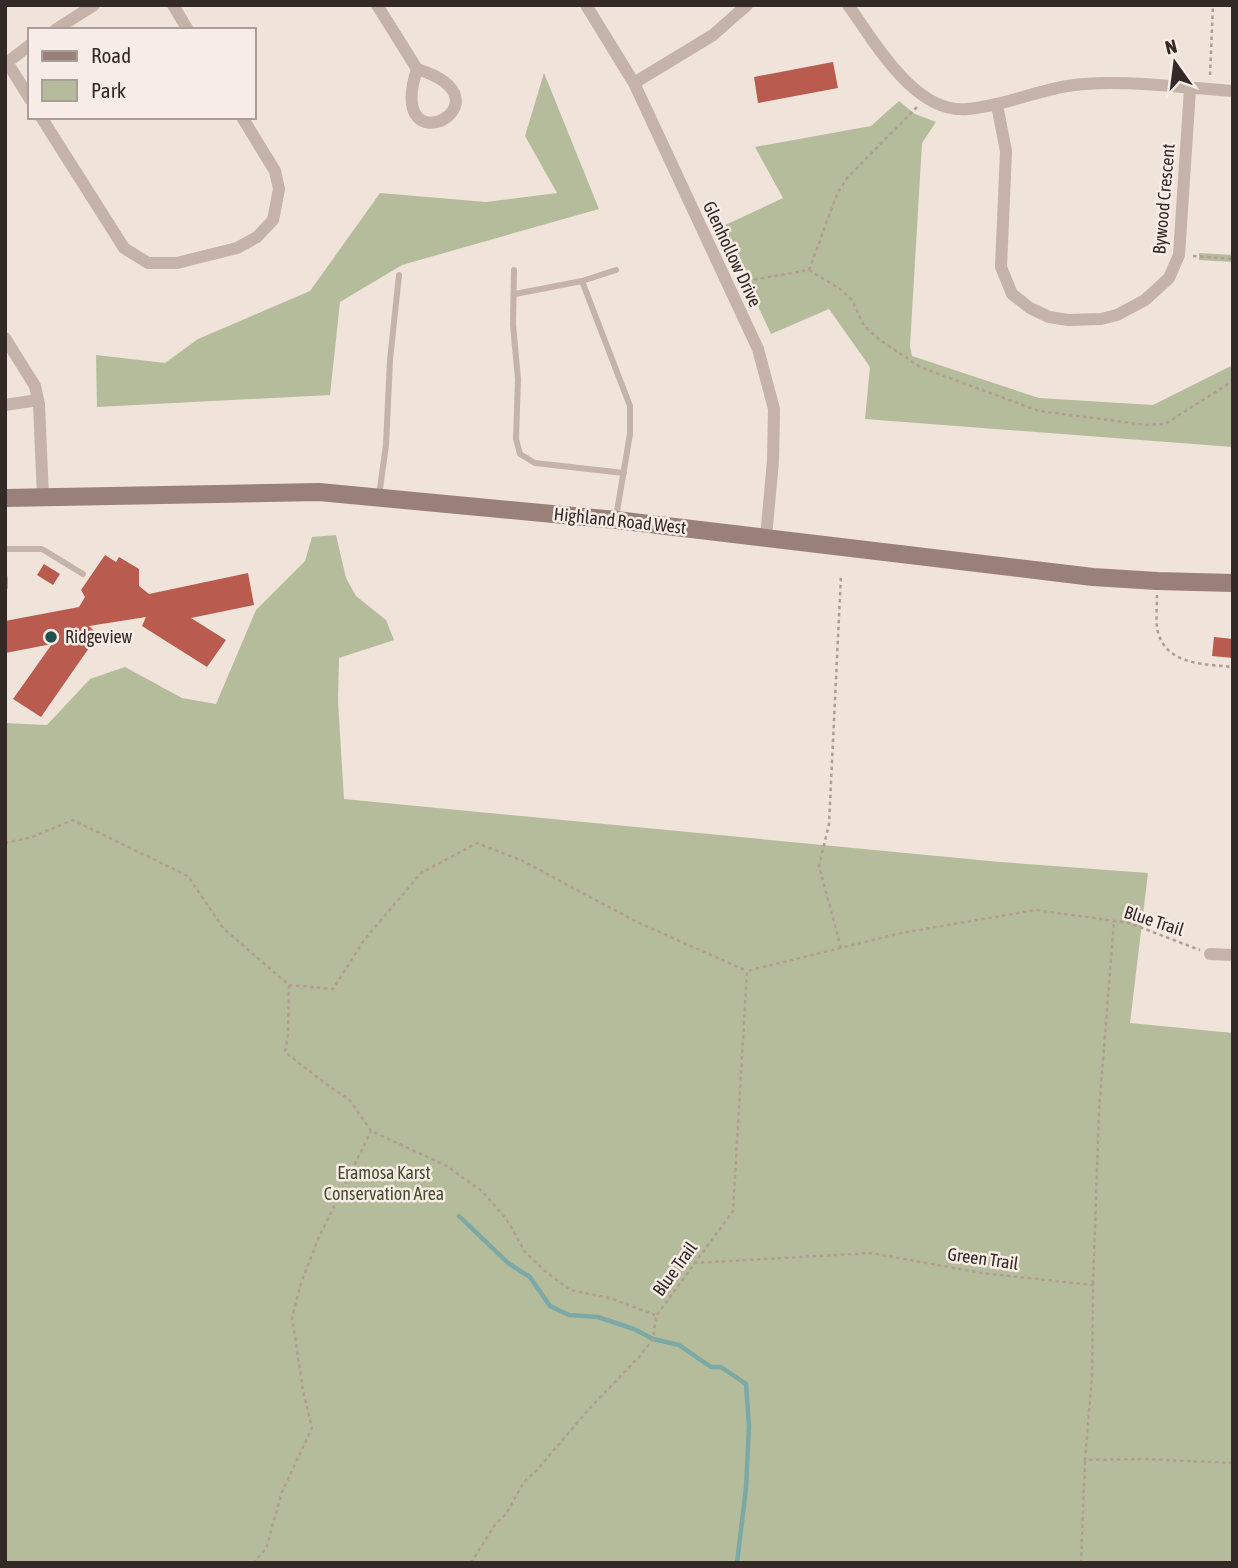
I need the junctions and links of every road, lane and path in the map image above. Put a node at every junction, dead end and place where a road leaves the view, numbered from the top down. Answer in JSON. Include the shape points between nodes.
{"nodes":[{"id":1,"x":94,"y":5,"type":"edge"},
{"id":2,"x":173,"y":5,"type":"edge"},
{"id":3,"x":377,"y":5,"type":"edge"},
{"id":4,"x":586,"y":5,"type":"edge"},
{"id":5,"x":747,"y":5,"type":"edge"},
{"id":6,"x":848,"y":5,"type":"edge"},
{"id":7,"x":1213,"y":5,"type":"edge"},
{"id":8,"x":58,"y":28,"type":"edge"},
{"id":9,"x":187,"y":28,"type":"edge"},
{"id":10,"x":28,"y":47,"type":"edge"},
{"id":11,"x":6,"y":63,"type":"edge"},
{"id":12,"x":417,"y":69,"type":"junction"},
{"id":13,"x":634,"y":83,"type":"junction"},
{"id":14,"x":1190,"y":89,"type":"junction"},
{"id":15,"x":1209,"y":90,"type":"junction"},
{"id":16,"x":1233,"y":91,"type":"edge"},
{"id":17,"x":28,"y":96,"type":"edge"},
{"id":18,"x":926,"y":98,"type":"junction"},
{"id":19,"x":997,"y":104,"type":"junction"},
{"id":20,"x":42,"y":119,"type":"edge"},
{"id":21,"x":244,"y":119,"type":"edge"},
{"id":22,"x":1179,"y":255,"type":"junction"},
{"id":23,"x":1233,"y":259,"type":"edge"},
{"id":24,"x":514,"y":270,"type":"dead end"},
{"id":25,"x":616,"y":270,"type":"dead end"},
{"id":26,"x":809,"y":270,"type":"junction"},
{"id":27,"x":399,"y":275,"type":"dead end"},
{"id":28,"x":582,"y":281,"type":"junction"},
{"id":29,"x":727,"y":284,"type":"junction"},
{"id":30,"x":515,"y":294,"type":"junction"},
{"id":31,"x":5,"y":338,"type":"edge"},
{"id":32,"x":1233,"y":381,"type":"edge"},
{"id":33,"x":38,"y":400,"type":"junction"},
{"id":34,"x":5,"y":405,"type":"edge"},
{"id":35,"x":624,"y":473,"type":"junction"},
{"id":36,"x":5,"y":498,"type":"edge"},
{"id":37,"x":43,"y":498,"type":"junction"},
{"id":38,"x":379,"y":498,"type":"junction"},
{"id":39,"x":616,"y":520,"type":"junction"},
{"id":40,"x":766,"y":537,"type":"junction"},
{"id":41,"x":5,"y":550,"type":"edge"},
{"id":42,"x":83,"y":574,"type":"dead end"},
{"id":43,"x":841,"y":575,"type":"dead end"},
{"id":44,"x":5,"y":578,"type":"edge"},
{"id":45,"x":1157,"y":581,"type":"junction"},
{"id":46,"x":1233,"y":583,"type":"edge"},
{"id":47,"x":5,"y":587,"type":"edge"},
{"id":48,"x":1233,"y":667,"type":"edge"},
{"id":49,"x":5,"y":843,"type":"edge"},
{"id":50,"x":1114,"y":921,"type":"junction"},
{"id":51,"x":841,"y":948,"type":"junction"},
{"id":52,"x":1210,"y":954,"type":"joint"},
{"id":53,"x":1233,"y":955,"type":"edge"},
{"id":54,"x":747,"y":971,"type":"junction"},
{"id":55,"x":289,"y":985,"type":"junction"},
{"id":56,"x":371,"y":1131,"type":"junction"},
{"id":57,"x":694,"y":1263,"type":"junction"},
{"id":58,"x":1093,"y":1284,"type":"junction"},
{"id":59,"x":656,"y":1316,"type":"junction"},
{"id":60,"x":1085,"y":1460,"type":"junction"},
{"id":61,"x":1233,"y":1463,"type":"edge"},
{"id":62,"x":253,"y":1563,"type":"edge"},
{"id":63,"x":471,"y":1563,"type":"edge"},
{"id":64,"x":1081,"y":1563,"type":"edge"}],
"edges":[{"from":1,"to":8,"type":"street"},
{"from":2,"to":9,"type":"street"},
{"from":3,"to":12,"type":"street"},
{"from":4,"to":13,"type":"street","name":"Glenhollow Drive"},
{"from":5,"to":13,"type":"street","via":[[712,35]]},
{"from":6,"to":18,"type":"street","via":[[906,82]]},
{"from":7,"to":15,"type":"path"},
{"from":10,"to":11,"type":"street"},
{"from":11,"to":17,"type":"street"},
{"from":12,"to":12,"type":"street","via":[[412,109],[421,120],[443,121],[453,111],[453,90],[434,74]]},
{"from":13,"to":29,"type":"street","name":"Glenhollow Drive"},
{"from":14,"to":15,"type":"street"},
{"from":14,"to":19,"type":"street","via":[[1068,86]]},
{"from":14,"to":22,"type":"street","name":"Bywood Crescent"},
{"from":15,"to":16,"type":"street"},
{"from":18,"to":19,"type":"street","via":[[943,107],[965,110]]},
{"from":18,"to":26,"type":"path","via":[[837,194]]},
{"from":19,"to":22,"type":"street","name":"Bywood Crescent","via":[[1006,151],[1001,267],[1012,294],[1030,309],[1068,320],[1110,317],[1145,300],[1170,278]]},
{"from":20,"to":21,"type":"street","via":[[124,248],[148,263],[177,263],[237,248],[257,237],[273,220],[279,189],[275,171]]},
{"from":22,"to":23,"type":"path"},
{"from":24,"to":30,"type":"lane"},
{"from":25,"to":28,"type":"lane"},
{"from":26,"to":29,"type":"path"},
{"from":26,"to":32,"type":"path","via":[[840,289],[852,300],[864,326],[920,367],[1039,411],[1166,424]]},
{"from":27,"to":38,"type":"lane"},
{"from":28,"to":30,"type":"lane"},
{"from":28,"to":35,"type":"lane","via":[[630,406]]},
{"from":29,"to":40,"type":"street","name":"Glenhollow Drive","via":[[758,349],[774,409]]},
{"from":30,"to":35,"type":"lane","via":[[516,439],[520,454],[535,463]]},
{"from":31,"to":33,"type":"street","via":[[34,383]]},
{"from":33,"to":34,"type":"street"},
{"from":33,"to":37,"type":"street"},
{"from":35,"to":39,"type":"lane"},
{"from":36,"to":37,"type":"street","name":"Highland Road West"},
{"from":37,"to":38,"type":"street","name":"Highland Road West","via":[[319,492]]},
{"from":38,"to":39,"type":"street","name":"Highland Road West"},
{"from":39,"to":40,"type":"street","name":"Highland Road West"},
{"from":40,"to":45,"type":"street","name":"Highland Road West"},
{"from":41,"to":42,"type":"lane","via":[[42,549]]},
{"from":43,"to":51,"type":"path","via":[[829,824],[819,866]]},
{"from":44,"to":47,"type":"lane"},
{"from":45,"to":46,"type":"street","name":"Highland Road West"},
{"from":45,"to":48,"type":"path","via":[[1157,629],[1166,648],[1185,662]]},
{"from":49,"to":55,"type":"path","via":[[73,820],[188,876],[223,928]]},
{"from":50,"to":51,"type":"path","name":"Blue Trail","via":[[1036,911],[901,933]]},
{"from":50,"to":52,"type":"path","name":"Blue Trail"},
{"from":50,"to":58,"type":"path","via":[[1099,1111]]},
{"from":51,"to":54,"type":"path","name":"Blue Trail"},
{"from":52,"to":53,"type":"street"},
{"from":54,"to":55,"type":"path","via":[[477,843],[421,873],[364,940],[333,989]]},
{"from":54,"to":57,"type":"path","name":"Blue Trail","via":[[733,1211]]},
{"from":55,"to":56,"type":"path","via":[[285,1052],[349,1099]]},
{"from":56,"to":59,"type":"path","via":[[447,1166],[483,1192],[526,1252],[570,1290],[610,1298]]},
{"from":56,"to":62,"type":"path","via":[[319,1237],[298,1294],[292,1317],[312,1428],[282,1492],[267,1549]]},
{"from":57,"to":58,"type":"path","name":"Green Trail","via":[[871,1253],[982,1273]]},
{"from":57,"to":59,"type":"path","name":"Blue Trail"},
{"from":58,"to":60,"type":"path"},
{"from":59,"to":63,"type":"path","name":"Blue Trail","via":[[653,1339],[524,1482]]},
{"from":60,"to":61,"type":"path"},
{"from":60,"to":64,"type":"path"}]}
